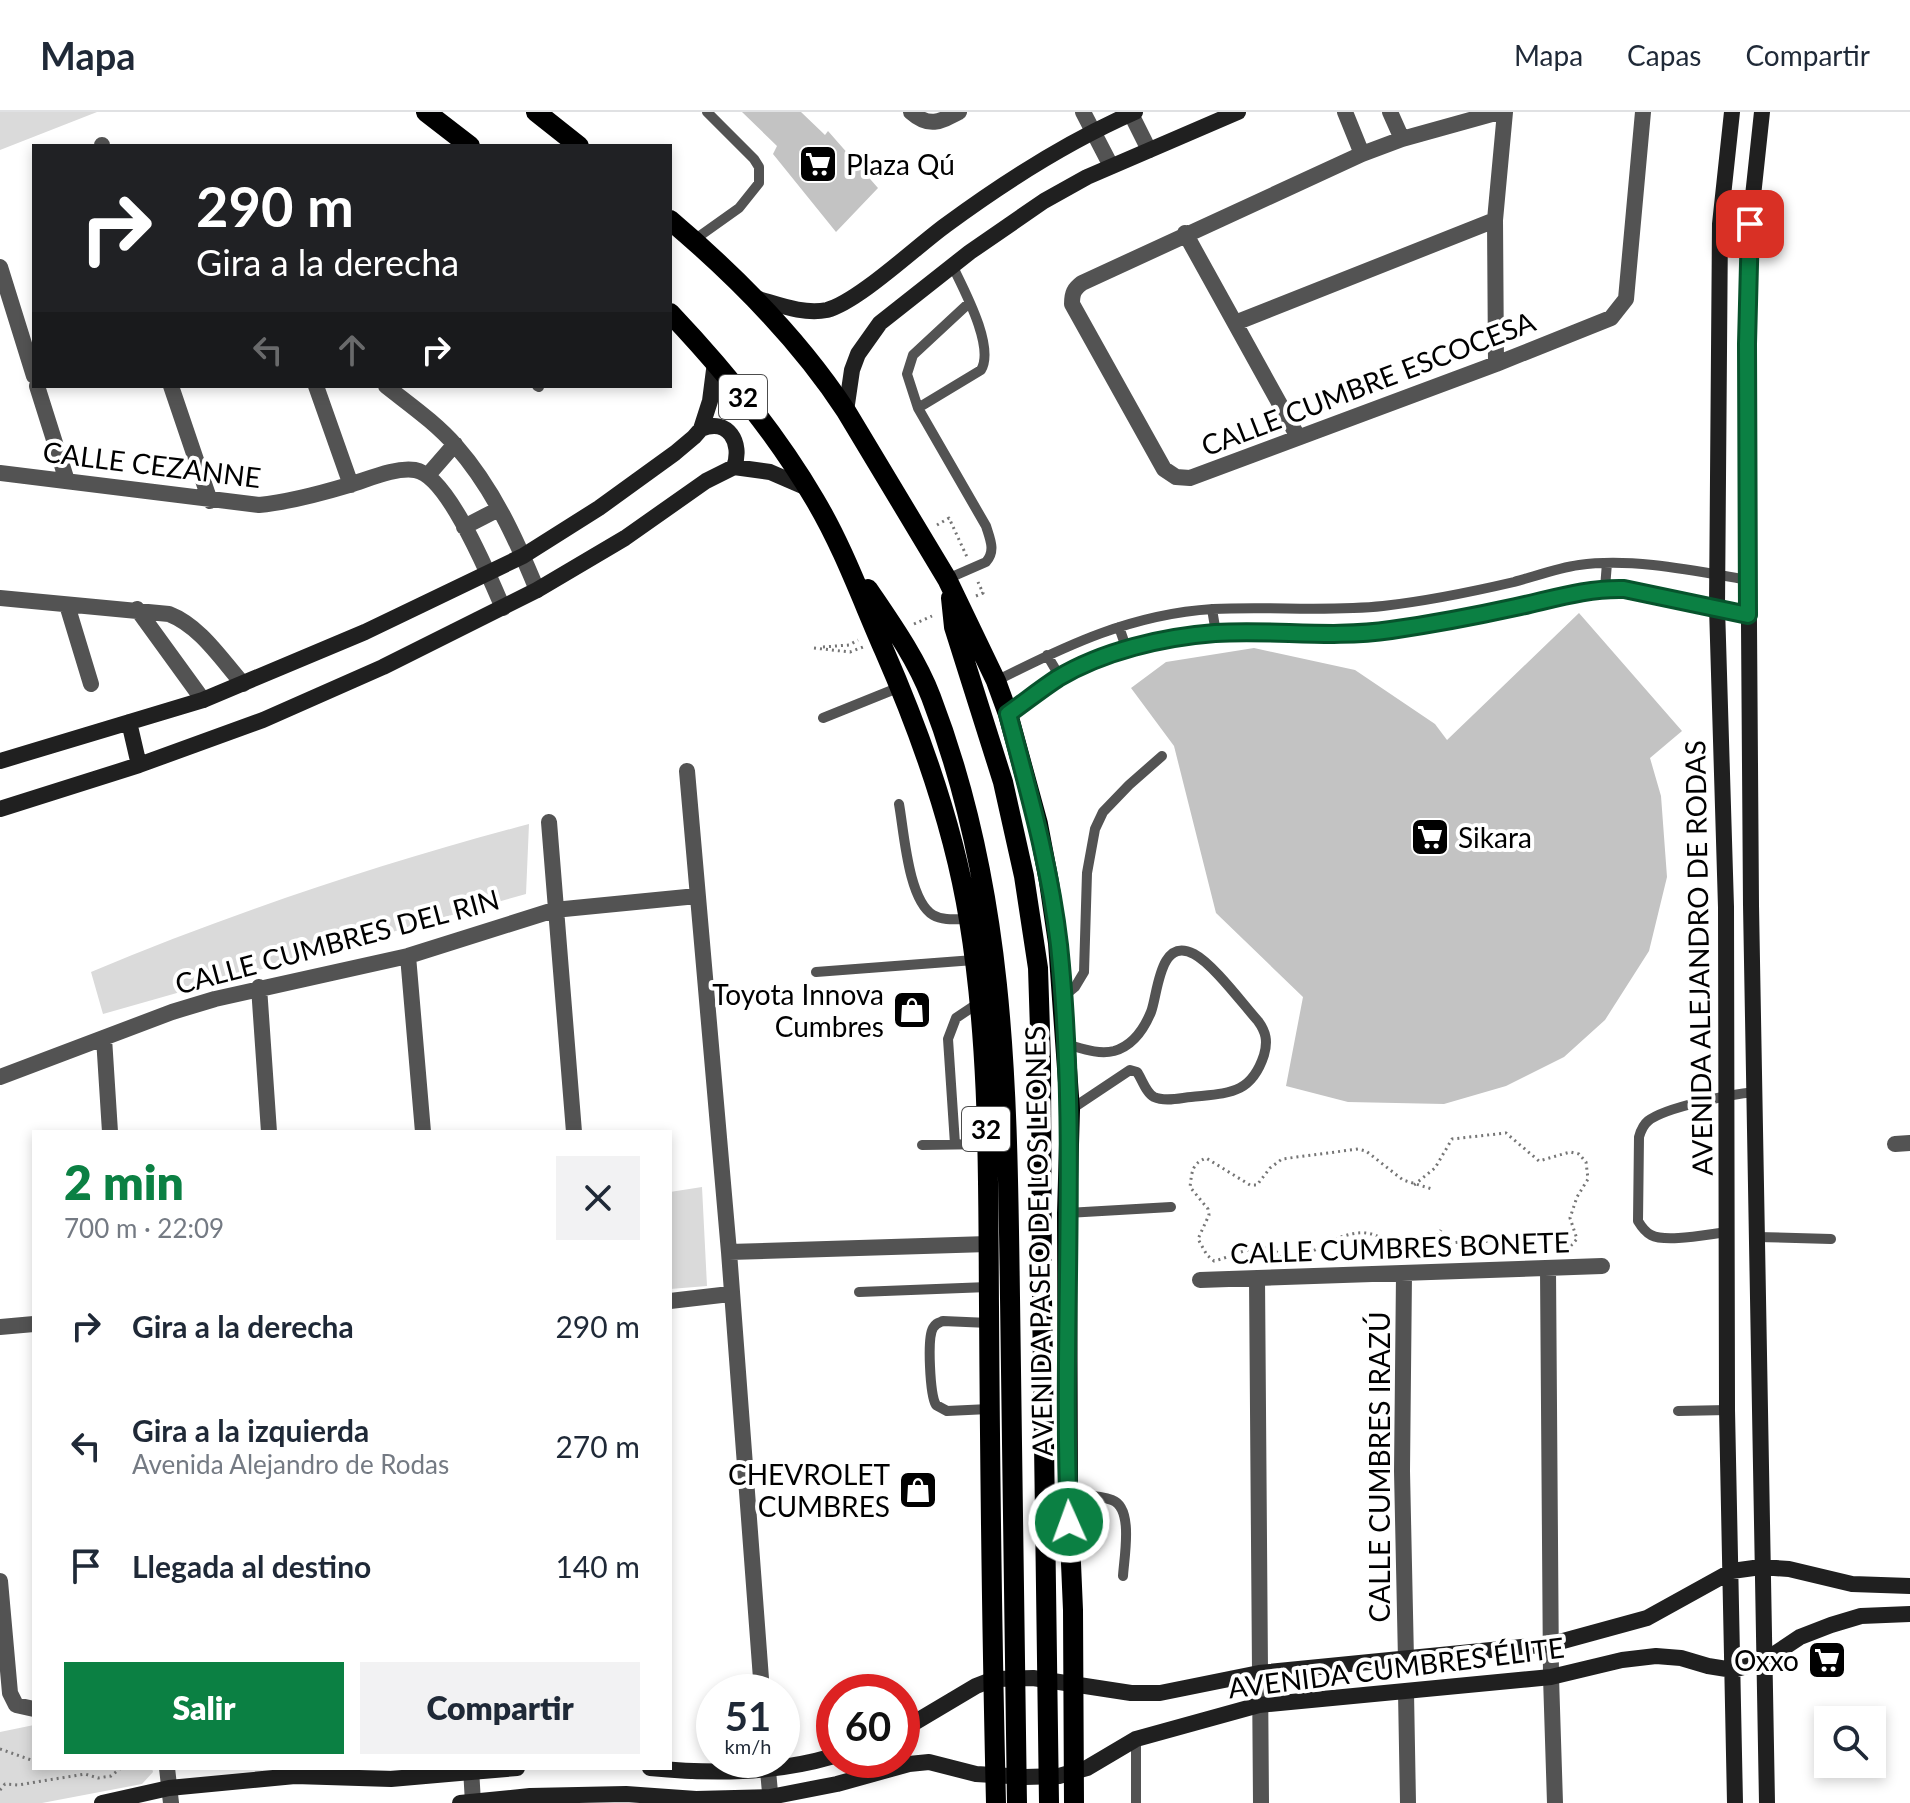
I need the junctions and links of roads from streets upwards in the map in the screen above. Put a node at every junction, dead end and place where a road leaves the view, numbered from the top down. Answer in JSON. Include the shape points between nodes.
{"nodes":[{"id":1,"x":426,"y":112,"type":"edge"},
{"id":2,"x":536,"y":112,"type":"edge"},
{"id":3,"x":911,"y":112,"type":"edge"},
{"id":4,"x":959,"y":112,"type":"edge"},
{"id":5,"x":1083,"y":112,"type":"edge"},
{"id":6,"x":1238,"y":112,"type":"edge"},
{"id":7,"x":1345,"y":112,"type":"edge"},
{"id":8,"x":1390,"y":112,"type":"edge"},
{"id":9,"x":1502,"y":112,"type":"edge"},
{"id":10,"x":1643,"y":112,"type":"edge"},
{"id":11,"x":1732,"y":112,"type":"edge"},
{"id":12,"x":1762,"y":112,"type":"edge"},
{"id":13,"x":1132,"y":113,"type":"edge"},
{"id":14,"x":1094,"y":132,"type":"junction"},
{"id":15,"x":1402,"y":139,"type":"junction"},
{"id":16,"x":467,"y":144,"type":"edge"},
{"id":17,"x":576,"y":144,"type":"edge"},
{"id":18,"x":1149,"y":150,"type":"junction"},
{"id":19,"x":1362,"y":154,"type":"junction"},
{"id":20,"x":1111,"y":166,"type":"junction"},
{"id":21,"x":1495,"y":220,"type":"junction"},
{"id":22,"x":672,"y":222,"type":"edge"},
{"id":23,"x":1185,"y":233,"type":"junction"},
{"id":24,"x":0,"y":267,"type":"edge"},
{"id":25,"x":755,"y":298,"type":"junction"},
{"id":26,"x":672,"y":315,"type":"edge"},
{"id":27,"x":1235,"y":323,"type":"junction"},
{"id":28,"x":715,"y":362,"type":"junction"},
{"id":29,"x":1496,"y":364,"type":"junction"},
{"id":30,"x":32,"y":370,"type":"edge"},
{"id":31,"x":38,"y":388,"type":"edge"},
{"id":32,"x":172,"y":388,"type":"edge"},
{"id":33,"x":317,"y":388,"type":"edge"},
{"id":34,"x":388,"y":388,"type":"edge"},
{"id":35,"x":846,"y":411,"type":"junction"},
{"id":36,"x":701,"y":429,"type":"junction"},
{"id":37,"x":1298,"y":437,"type":"junction"},
{"id":38,"x":455,"y":444,"type":"junction"},
{"id":39,"x":734,"y":467,"type":"junction"},
{"id":40,"x":0,"y":473,"type":"edge"},
{"id":41,"x":428,"y":475,"type":"junction"},
{"id":42,"x":67,"y":481,"type":"junction"},
{"id":43,"x":351,"y":485,"type":"junction"},
{"id":44,"x":807,"y":488,"type":"junction"},
{"id":45,"x":210,"y":501,"type":"junction"},
{"id":46,"x":499,"y":509,"type":"junction"},
{"id":47,"x":464,"y":527,"type":"junction"},
{"id":48,"x":839,"y":545,"type":"junction"},
{"id":49,"x":523,"y":556,"type":"junction"},
{"id":50,"x":488,"y":575,"type":"junction"},
{"id":51,"x":948,"y":583,"type":"junction"},
{"id":52,"x":537,"y":590,"type":"junction"},
{"id":53,"x":0,"y":598,"type":"edge"},
{"id":54,"x":67,"y":605,"type":"junction"},
{"id":55,"x":503,"y":608,"type":"junction"},
{"id":56,"x":137,"y":609,"type":"junction"},
{"id":57,"x":91,"y":684,"type":"dead end"},
{"id":58,"x":243,"y":684,"type":"junction"},
{"id":59,"x":203,"y":700,"type":"junction"},
{"id":60,"x":129,"y":722,"type":"junction"},
{"id":61,"x":0,"y":761,"type":"edge"},
{"id":62,"x":139,"y":765,"type":"junction"},
{"id":63,"x":687,"y":771,"type":"dead end"},
{"id":64,"x":0,"y":809,"type":"edge"},
{"id":65,"x":549,"y":822,"type":"dead end"},
{"id":66,"x":697,"y":896,"type":"junction"},
{"id":67,"x":554,"y":910,"type":"junction"},
{"id":68,"x":408,"y":956,"type":"junction"},
{"id":69,"x":259,"y":987,"type":"junction"},
{"id":70,"x":104,"y":1038,"type":"junction"},
{"id":71,"x":0,"y":1077,"type":"edge"},
{"id":72,"x":110,"y":1130,"type":"edge"},
{"id":73,"x":269,"y":1130,"type":"edge"},
{"id":74,"x":423,"y":1130,"type":"edge"},
{"id":75,"x":574,"y":1130,"type":"edge"},
{"id":76,"x":988,"y":1244,"type":"junction"},
{"id":77,"x":729,"y":1252,"type":"junction"},
{"id":78,"x":1602,"y":1266,"type":"dead end"},
{"id":79,"x":1548,"y":1270,"type":"junction"},
{"id":80,"x":1404,"y":1274,"type":"junction"},
{"id":81,"x":1257,"y":1278,"type":"junction"},
{"id":82,"x":1200,"y":1280,"type":"dead end"},
{"id":83,"x":730,"y":1294,"type":"junction"},
{"id":84,"x":672,"y":1301,"type":"edge"},
{"id":85,"x":32,"y":1324,"type":"edge"},
{"id":86,"x":0,"y":1327,"type":"edge"},
{"id":87,"x":1761,"y":1567,"type":"junction"},
{"id":88,"x":1732,"y":1571,"type":"junction"},
{"id":89,"x":0,"y":1581,"type":"edge"},
{"id":90,"x":1910,"y":1586,"type":"edge"},
{"id":91,"x":991,"y":1597,"type":"junction"},
{"id":92,"x":1073,"y":1610,"type":"junction"},
{"id":93,"x":1910,"y":1614,"type":"edge"},
{"id":94,"x":1552,"y":1644,"type":"junction"},
{"id":95,"x":1406,"y":1660,"type":"junction"},
{"id":96,"x":1764,"y":1661,"type":"junction"},
{"id":97,"x":1733,"y":1670,"type":"junction"},
{"id":98,"x":1259,"y":1673,"type":"junction"},
{"id":99,"x":761,"y":1674,"type":"edge"},
{"id":100,"x":1551,"y":1677,"type":"junction"},
{"id":101,"x":994,"y":1679,"type":"junction"},
{"id":102,"x":1072,"y":1682,"type":"junction"},
{"id":103,"x":1406,"y":1692,"type":"junction"},
{"id":104,"x":1259,"y":1705,"type":"junction"},
{"id":105,"x":32,"y":1709,"type":"edge"},
{"id":106,"x":920,"y":1719,"type":"edge"},
{"id":107,"x":167,"y":1770,"type":"edge"},
{"id":108,"x":471,"y":1770,"type":"edge"},
{"id":109,"x":670,"y":1770,"type":"edge"},
{"id":110,"x":696,"y":1773,"type":"edge"},
{"id":111,"x":1075,"y":1773,"type":"junction"},
{"id":112,"x":995,"y":1775,"type":"junction"},
{"id":113,"x":768,"y":1778,"type":"edge"},
{"id":114,"x":170,"y":1795,"type":"edge"},
{"id":115,"x":626,"y":1799,"type":"edge"},
{"id":116,"x":771,"y":1800,"type":"edge"},
{"id":117,"x":102,"y":1803,"type":"edge"},
{"id":118,"x":469,"y":1803,"type":"edge"},
{"id":119,"x":996,"y":1803,"type":"edge"},
{"id":120,"x":1017,"y":1803,"type":"edge"},
{"id":121,"x":1049,"y":1803,"type":"edge"},
{"id":122,"x":1074,"y":1803,"type":"edge"},
{"id":123,"x":1261,"y":1803,"type":"edge"},
{"id":124,"x":1408,"y":1803,"type":"edge"},
{"id":125,"x":1555,"y":1803,"type":"edge"},
{"id":126,"x":1735,"y":1803,"type":"edge"},
{"id":127,"x":1767,"y":1803,"type":"edge"}],
"edges":[{"from":1,"to":16,"type":"main road"},
{"from":2,"to":17,"type":"main road"},
{"from":3,"to":4,"type":"street","via":[[927,123]]},
{"from":5,"to":14,"type":"street"},
{"from":6,"to":18,"type":"street"},
{"from":7,"to":19,"type":"street"},
{"from":8,"to":15,"type":"street"},
{"from":9,"to":15,"type":"street","name":"CALLE CUMBRE ESCOCESA"},
{"from":9,"to":21,"type":"street"},
{"from":10,"to":29,"type":"street","name":"CALLE CUMBRE ESCOCESA","via":[[1626,299],[1611,318]]},
{"from":11,"to":88,"type":"street","name":"AVENIDA ALEJANDRO DE RODAS","via":[[1720,224],[1717,607]]},
{"from":12,"to":87,"type":"street","name":"AVENIDA ALEJANDRO DE RODAS","via":[[1750,224],[1747,344]]},
{"from":13,"to":14,"type":"street"},
{"from":13,"to":18,"type":"street"},
{"from":14,"to":20,"type":"street"},
{"from":14,"to":25,"type":"street","via":[[961,215],[860,293],[827,310],[802,311]]},
{"from":15,"to":19,"type":"street","name":"CALLE CUMBRE ESCOCESA"},
{"from":18,"to":20,"type":"street"},
{"from":19,"to":23,"type":"street","name":"CALLE CUMBRE ESCOCESA"},
{"from":20,"to":35,"type":"street","via":[[995,234],[880,323],[858,354]]},
{"from":21,"to":27,"type":"street"},
{"from":21,"to":29,"type":"street"},
{"from":22,"to":25,"type":"main road","name":"AVENIDA PASEO DE LOS LEONES","number":"32"},
{"from":23,"to":27,"type":"street"},
{"from":23,"to":37,"type":"street","name":"CALLE CUMBRE ESCOCESA","via":[[1082,283],[1072,294],[1072,304],[1164,469],[1176,477],[1190,478]]},
{"from":24,"to":30,"type":"street"},
{"from":25,"to":35,"type":"main road","name":"AVENIDA PASEO DE LOS LEONES","number":"32"},
{"from":26,"to":28,"type":"main road","name":"AVENIDA PASEO DE LOS LEONES","number":"32"},
{"from":27,"to":37,"type":"street"},
{"from":28,"to":36,"type":"street"},
{"from":28,"to":44,"type":"main road","name":"AVENIDA PASEO DE LOS LEONES","number":"32"},
{"from":29,"to":37,"type":"street","name":"CALLE CUMBRE ESCOCESA"},
{"from":31,"to":42,"type":"street"},
{"from":32,"to":45,"type":"street"},
{"from":33,"to":43,"type":"street"},
{"from":34,"to":38,"type":"street"},
{"from":35,"to":51,"type":"main road","name":"AVENIDA PASEO DE LOS LEONES","number":"32"},
{"from":36,"to":39,"type":"street","via":[[719,426],[733,437],[738,454]]},
{"from":36,"to":49,"type":"street","via":[[637,481]]},
{"from":38,"to":41,"type":"street"},
{"from":38,"to":46,"type":"street"},
{"from":39,"to":44,"type":"street","via":[[770,472]]},
{"from":39,"to":52,"type":"street"},
{"from":40,"to":42,"type":"street","name":"CALLE CEZANNE"},
{"from":41,"to":43,"type":"street","name":"CALLE CEZANNE","via":[[402,471]]},
{"from":41,"to":47,"type":"street"},
{"from":42,"to":45,"type":"street","name":"CALLE CEZANNE"},
{"from":43,"to":45,"type":"street","name":"CALLE CEZANNE","via":[[279,503]]},
{"from":44,"to":48,"type":"main road","name":"AVENIDA PASEO DE LOS LEONES","number":"32"},
{"from":46,"to":47,"type":"street"},
{"from":46,"to":49,"type":"street"},
{"from":47,"to":50,"type":"street"},
{"from":48,"to":76,"type":"main road","name":"AVENIDA PASEO DE LOS LEONES","number":"32","via":[[870,638],[900,687],[933,773],[969,919],[980,1002]]},
{"from":48,"to":120,"type":"main road","via":[[902,633],[930,695],[962,793],[997,966],[1009,1183]]},
{"from":49,"to":50,"type":"street"},
{"from":49,"to":52,"type":"street"},
{"from":50,"to":55,"type":"street"},
{"from":50,"to":58,"type":"street"},
{"from":51,"to":92,"type":"main road","name":"AVENIDA PASEO DE LOS LEONES","number":"32","via":[[1008,714],[1038,824],[1058,943],[1070,1110],[1068,1493]]},
{"from":51,"to":121,"type":"main road","via":[[949,619],[1003,782],[1038,968]]},
{"from":52,"to":55,"type":"street"},
{"from":53,"to":54,"type":"street"},
{"from":54,"to":56,"type":"street"},
{"from":54,"to":57,"type":"street"},
{"from":55,"to":62,"type":"street","via":[[276,714]]},
{"from":56,"to":58,"type":"street","via":[[184,619]]},
{"from":56,"to":59,"type":"street"},
{"from":58,"to":59,"type":"street"},
{"from":59,"to":60,"type":"street"},
{"from":60,"to":61,"type":"street"},
{"from":60,"to":62,"type":"street"},
{"from":62,"to":64,"type":"street"},
{"from":63,"to":66,"type":"street"},
{"from":65,"to":67,"type":"street"},
{"from":66,"to":67,"type":"street","name":"CALLE CUMBRES DEL RIN"},
{"from":66,"to":77,"type":"street"},
{"from":67,"to":68,"type":"street","name":"CALLE CUMBRES DEL RIN"},
{"from":67,"to":75,"type":"street"},
{"from":68,"to":69,"type":"street","name":"CALLE CUMBRES DEL RIN"},
{"from":68,"to":74,"type":"street"},
{"from":69,"to":70,"type":"street","name":"CALLE CUMBRES DEL RIN"},
{"from":69,"to":73,"type":"street"},
{"from":70,"to":71,"type":"street","name":"CALLE CUMBRES DEL RIN"},
{"from":70,"to":72,"type":"street"},
{"from":76,"to":77,"type":"street"},
{"from":76,"to":91,"type":"main road","name":"AVENIDA PASEO DE LOS LEONES","number":"32"},
{"from":77,"to":83,"type":"street"},
{"from":78,"to":79,"type":"street","name":"CALLE CUMBRES BONETE"},
{"from":79,"to":80,"type":"street","name":"CALLE CUMBRES BONETE"},
{"from":79,"to":94,"type":"street"},
{"from":80,"to":81,"type":"street","name":"CALLE CUMBRES BONETE"},
{"from":80,"to":95,"type":"street","name":"CALLE CUMBRES IRAZÚ"},
{"from":81,"to":82,"type":"street","name":"CALLE CUMBRES BONETE"},
{"from":81,"to":98,"type":"street"},
{"from":83,"to":84,"type":"street"},
{"from":83,"to":99,"type":"street"},
{"from":85,"to":86,"type":"street"},
{"from":87,"to":88,"type":"street","name":"AVENIDA CUMBRES ÉLITE"},
{"from":87,"to":90,"type":"street","name":"AVENIDA CUMBRES ÉLITE","via":[[1852,1584]]},
{"from":87,"to":96,"type":"street","name":"AVENIDA ALEJANDRO DE RODAS"},
{"from":88,"to":94,"type":"street","name":"AVENIDA CUMBRES ÉLITE","via":[[1647,1618]]},
{"from":88,"to":97,"type":"street","name":"AVENIDA ALEJANDRO DE RODAS"},
{"from":89,"to":105,"type":"street","via":[[10,1693],[16,1705]]},
{"from":91,"to":92,"type":"main road","via":[[1005,1619],[1019,1624],[1056,1623]]},
{"from":91,"to":101,"type":"main road","name":"AVENIDA PASEO DE LOS LEONES","number":"32"},
{"from":92,"to":102,"type":"main road","name":"AVENIDA PASEO DE LOS LEONES","number":"32"},
{"from":93,"to":96,"type":"street","name":"AVENIDA CUMBRES ÉLITE","via":[[1861,1616],[1831,1625],[1800,1637]]},
{"from":94,"to":95,"type":"street","name":"AVENIDA CUMBRES ÉLITE"},
{"from":94,"to":100,"type":"street"},
{"from":95,"to":98,"type":"street","name":"AVENIDA CUMBRES ÉLITE"},
{"from":96,"to":97,"type":"street","name":"AVENIDA CUMBRES ÉLITE"},
{"from":96,"to":127,"type":"street","name":"AVENIDA ALEJANDRO DE RODAS"},
{"from":97,"to":100,"type":"street","name":"AVENIDA CUMBRES ÉLITE","via":[[1656,1656]]},
{"from":97,"to":126,"type":"street","name":"AVENIDA ALEJANDRO DE RODAS"},
{"from":98,"to":102,"type":"street","name":"AVENIDA CUMBRES ÉLITE","via":[[1160,1693]]},
{"from":98,"to":104,"type":"street"},
{"from":100,"to":103,"type":"street","name":"AVENIDA CUMBRES ÉLITE"},
{"from":100,"to":125,"type":"street"},
{"from":101,"to":102,"type":"street","name":"AVENIDA CUMBRES ÉLITE"},
{"from":101,"to":106,"type":"street","name":"AVENIDA CUMBRES ÉLITE"},
{"from":101,"to":112,"type":"main road","name":"AVENIDA PASEO DE LOS LEONES","number":"32"},
{"from":102,"to":111,"type":"main road","name":"AVENIDA PASEO DE LOS LEONES","number":"32"},
{"from":103,"to":104,"type":"street","name":"AVENIDA CUMBRES ÉLITE"},
{"from":103,"to":124,"type":"street"},
{"from":104,"to":111,"type":"street","name":"AVENIDA CUMBRES ÉLITE","via":[[1136,1739]]},
{"from":104,"to":123,"type":"street"},
{"from":107,"to":114,"type":"street"},
{"from":108,"to":114,"type":"street","via":[[391,1779],[295,1776]]},
{"from":108,"to":118,"type":"street"},
{"from":109,"to":110,"type":"street"},
{"from":111,"to":112,"type":"street","name":"AVENIDA CUMBRES ÉLITE"},
{"from":111,"to":122,"type":"main road","name":"AVENIDA PASEO DE LOS LEONES","number":"32"},
{"from":112,"to":116,"type":"street","name":"AVENIDA CUMBRES ÉLITE","via":[[929,1762],[909,1764]]},
{"from":112,"to":119,"type":"main road","name":"AVENIDA PASEO DE LOS LEONES","number":"32"},
{"from":113,"to":116,"type":"street"},
{"from":114,"to":117,"type":"street"},
{"from":115,"to":116,"type":"street","name":"AVENIDA CUMBRES ÉLITE"},
{"from":115,"to":118,"type":"street","name":"AVENIDA CUMBRES ÉLITE","via":[[530,1796]]}]}
